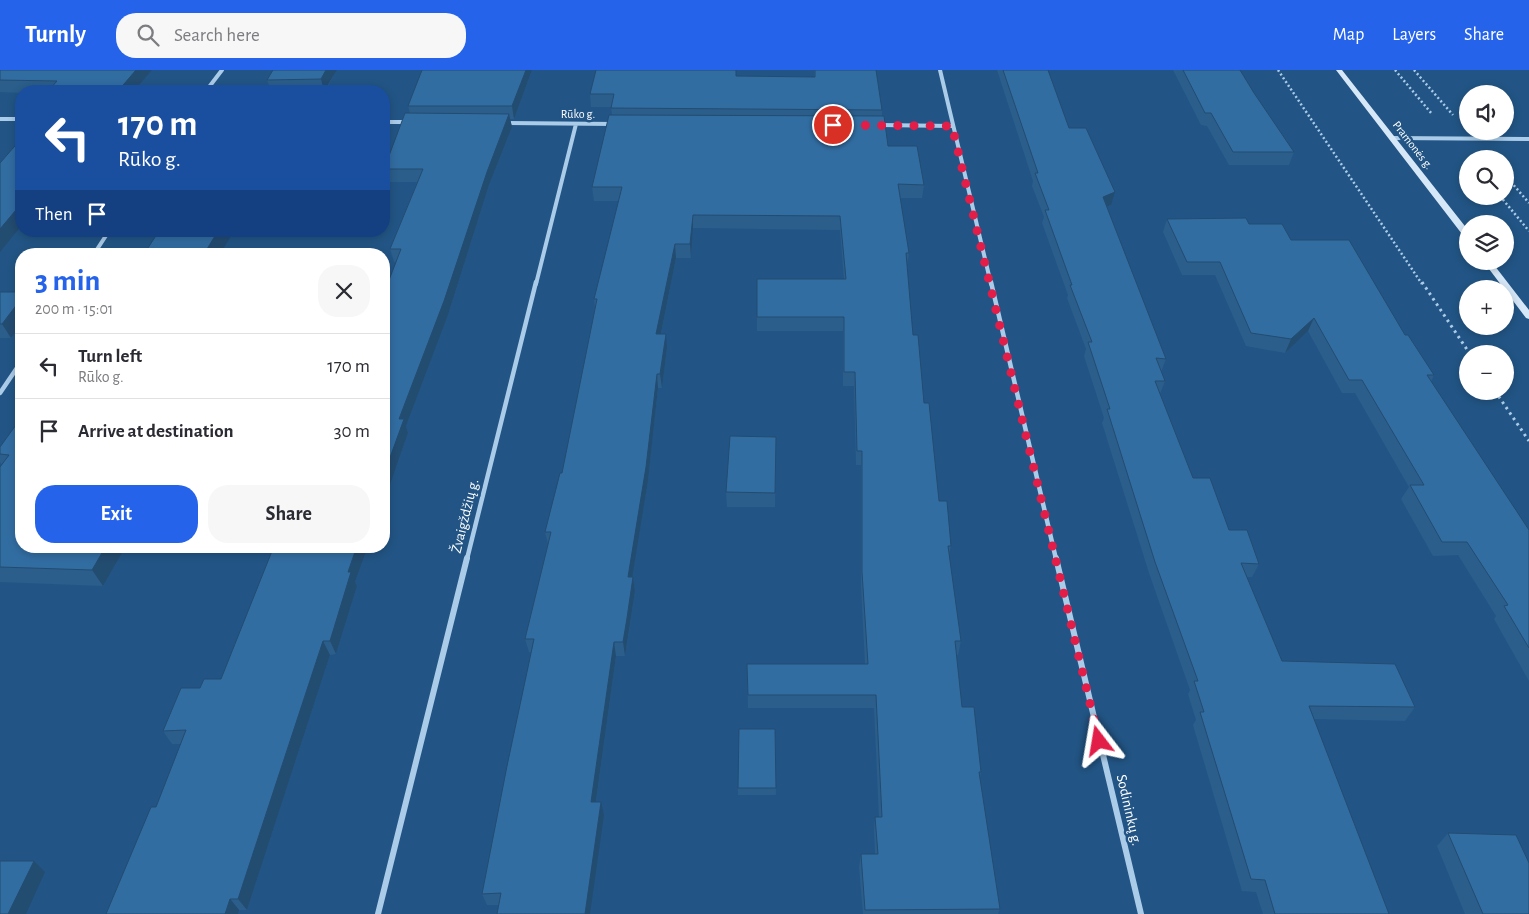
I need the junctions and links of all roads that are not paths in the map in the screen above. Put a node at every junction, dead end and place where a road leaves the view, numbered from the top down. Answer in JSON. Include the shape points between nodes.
{"nodes":[{"id":1,"x":222,"y":70,"type":"edge"},
{"id":2,"x":940,"y":70,"type":"edge"},
{"id":3,"x":1339,"y":70,"type":"edge"},
{"id":4,"x":211,"y":85,"type":"edge"},
{"id":5,"x":0,"y":119,"type":"edge"},
{"id":6,"x":15,"y":119,"type":"edge"},
{"id":7,"x":390,"y":122,"type":"edge"},
{"id":8,"x":413,"y":122,"type":"edge"},
{"id":9,"x":499,"y":123,"type":"edge"},
{"id":10,"x":576,"y":124,"type":"junction"},
{"id":11,"x":616,"y":124,"type":"edge"},
{"id":12,"x":873,"y":125,"type":"edge"},
{"id":13,"x":952,"y":126,"type":"junction"},
{"id":14,"x":1392,"y":138,"type":"junction"},
{"id":15,"x":1529,"y":139,"type":"edge"},
{"id":16,"x":1459,"y":224,"type":"edge"},
{"id":17,"x":105,"y":237,"type":"edge"},
{"id":18,"x":98,"y":248,"type":"edge"},
{"id":19,"x":1494,"y":270,"type":"edge"},
{"id":20,"x":1529,"y":316,"type":"edge"},
{"id":21,"x":15,"y":371,"type":"edge"},
{"id":22,"x":0,"y":393,"type":"edge"},
{"id":23,"x":378,"y":914,"type":"edge"},
{"id":24,"x":1141,"y":914,"type":"edge"}],
"edges":[{"from":1,"to":4,"type":"street"},
{"from":2,"to":13,"type":"street","name":"Sodininkų g."},
{"from":3,"to":14,"type":"main road","name":"Pramonės g."},
{"from":5,"to":6,"type":"street"},
{"from":7,"to":8,"type":"street"},
{"from":9,"to":10,"type":"street","name":"Rūko g."},
{"from":10,"to":11,"type":"street","name":"Rūko g."},
{"from":10,"to":23,"type":"street","name":"Žvaigždžių g."},
{"from":12,"to":13,"type":"street"},
{"from":13,"to":24,"type":"street","name":"Sodininkų g."},
{"from":14,"to":15,"type":"street"},
{"from":14,"to":16,"type":"main road","name":"Pramonės g."},
{"from":17,"to":18,"type":"street"},
{"from":19,"to":20,"type":"main road"},
{"from":21,"to":22,"type":"street"}]}
